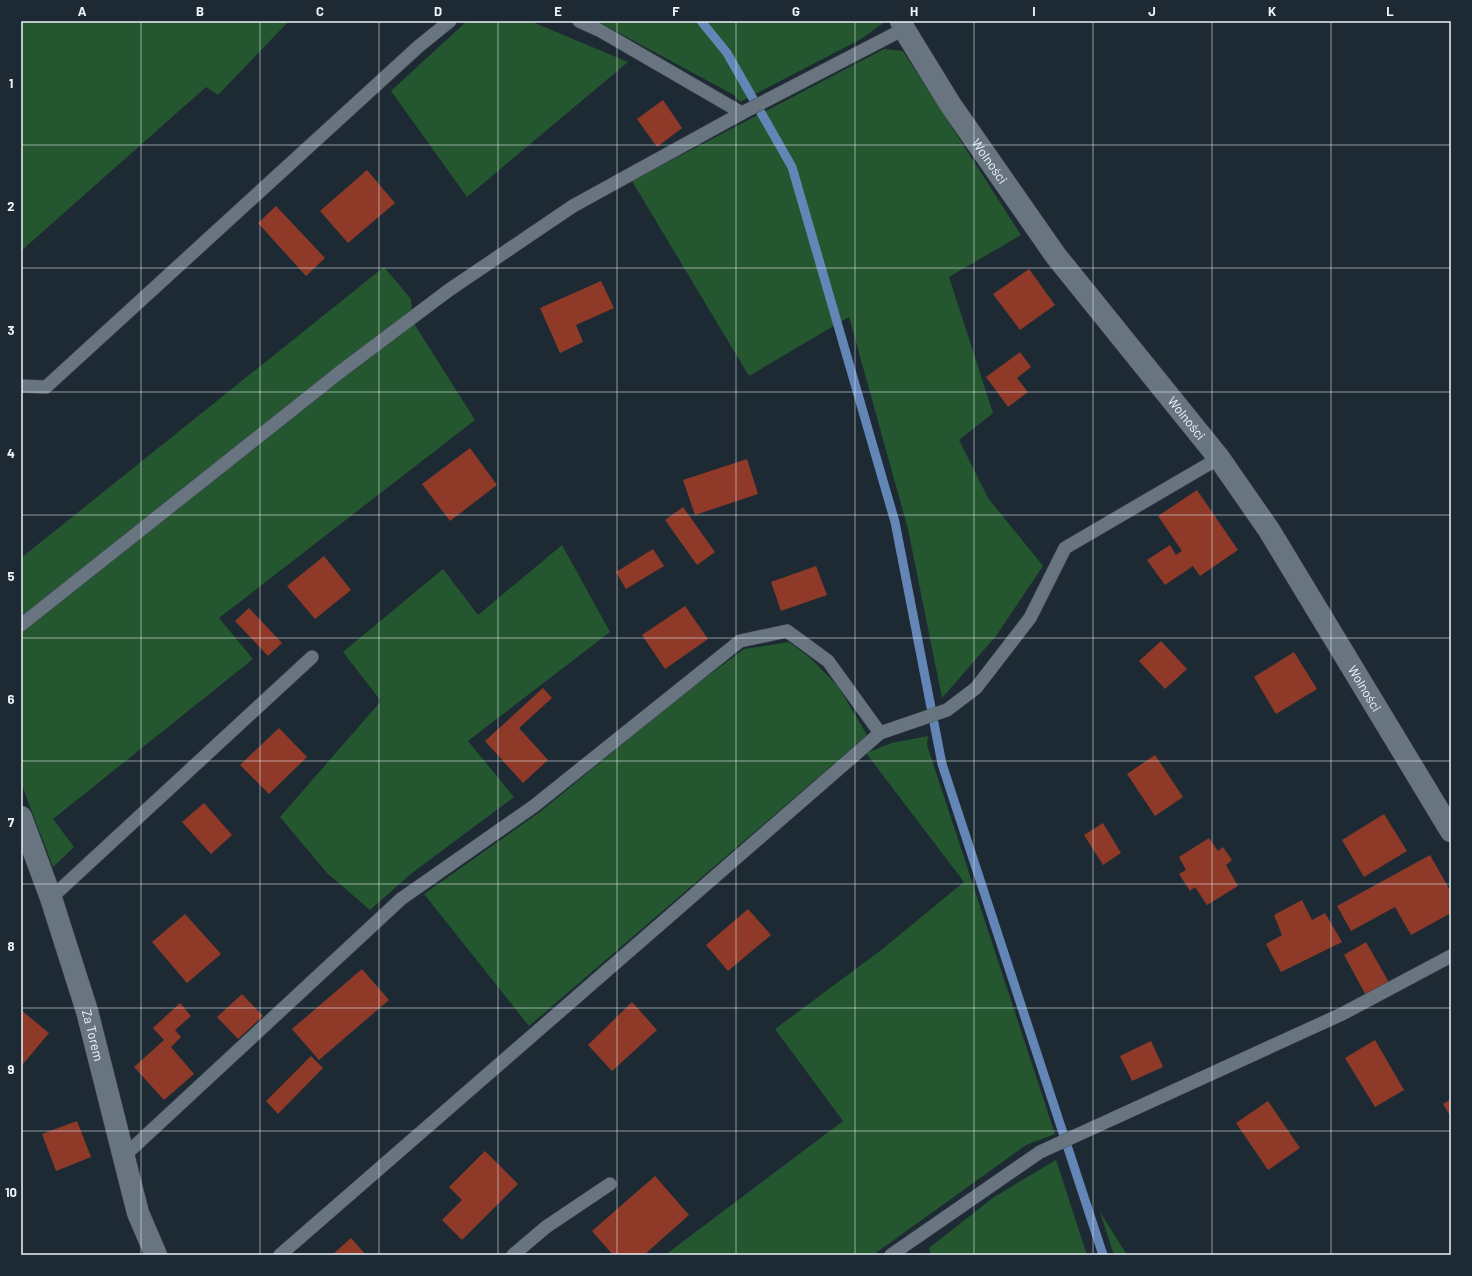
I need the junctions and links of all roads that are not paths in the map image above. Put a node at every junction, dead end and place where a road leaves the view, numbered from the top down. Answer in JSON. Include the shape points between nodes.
{"nodes":[{"id":1,"x":450,"y":21,"type":"edge"},
{"id":2,"x":580,"y":21,"type":"edge"},
{"id":3,"x":903,"y":25,"type":"edge"},
{"id":4,"x":742,"y":113,"type":"junction"},
{"id":5,"x":21,"y":386,"type":"edge"},
{"id":6,"x":1219,"y":458,"type":"junction"},
{"id":7,"x":21,"y":625,"type":"edge"},
{"id":8,"x":312,"y":658,"type":"dead end"},
{"id":9,"x":880,"y":733,"type":"junction"},
{"id":10,"x":21,"y":818,"type":"edge"},
{"id":11,"x":1451,"y":831,"type":"edge"},
{"id":12,"x":51,"y":898,"type":"junction"},
{"id":13,"x":1451,"y":956,"type":"edge"},
{"id":14,"x":124,"y":1156,"type":"junction"},
{"id":15,"x":610,"y":1184,"type":"dead end"},
{"id":16,"x":156,"y":1255,"type":"edge"},
{"id":17,"x":280,"y":1255,"type":"edge"},
{"id":18,"x":513,"y":1255,"type":"edge"},
{"id":19,"x":891,"y":1255,"type":"edge"}],
"edges":[{"from":1,"to":5,"type":"lane","via":[[419,46],[46,387]]},
{"from":2,"to":4,"type":"lane"},
{"from":3,"to":4,"type":"lane"},
{"from":3,"to":6,"type":"street","name":"Wolności","via":[[950,104],[1056,256]]},
{"from":4,"to":7,"type":"lane","via":[[573,206],[449,290],[340,372]]},
{"from":6,"to":9,"type":"lane","via":[[1065,548],[1030,618],[976,688],[947,710]]},
{"from":6,"to":11,"type":"street","name":"Wolności","via":[[1269,530]]},
{"from":8,"to":12,"type":"lane"},
{"from":9,"to":14,"type":"lane","via":[[828,662],[787,632],[740,641],[534,806],[401,899]]},
{"from":9,"to":17,"type":"lane"},
{"from":10,"to":12,"type":"street","name":"Za Torem"},
{"from":12,"to":14,"type":"street","name":"Za Torem","via":[[87,1011]]},
{"from":13,"to":19,"type":"lane","via":[[1342,1014],[1040,1152]]},
{"from":14,"to":16,"type":"street","name":"Za Torem","via":[[138,1213]]},
{"from":15,"to":18,"type":"lane","via":[[546,1228]]}]}
